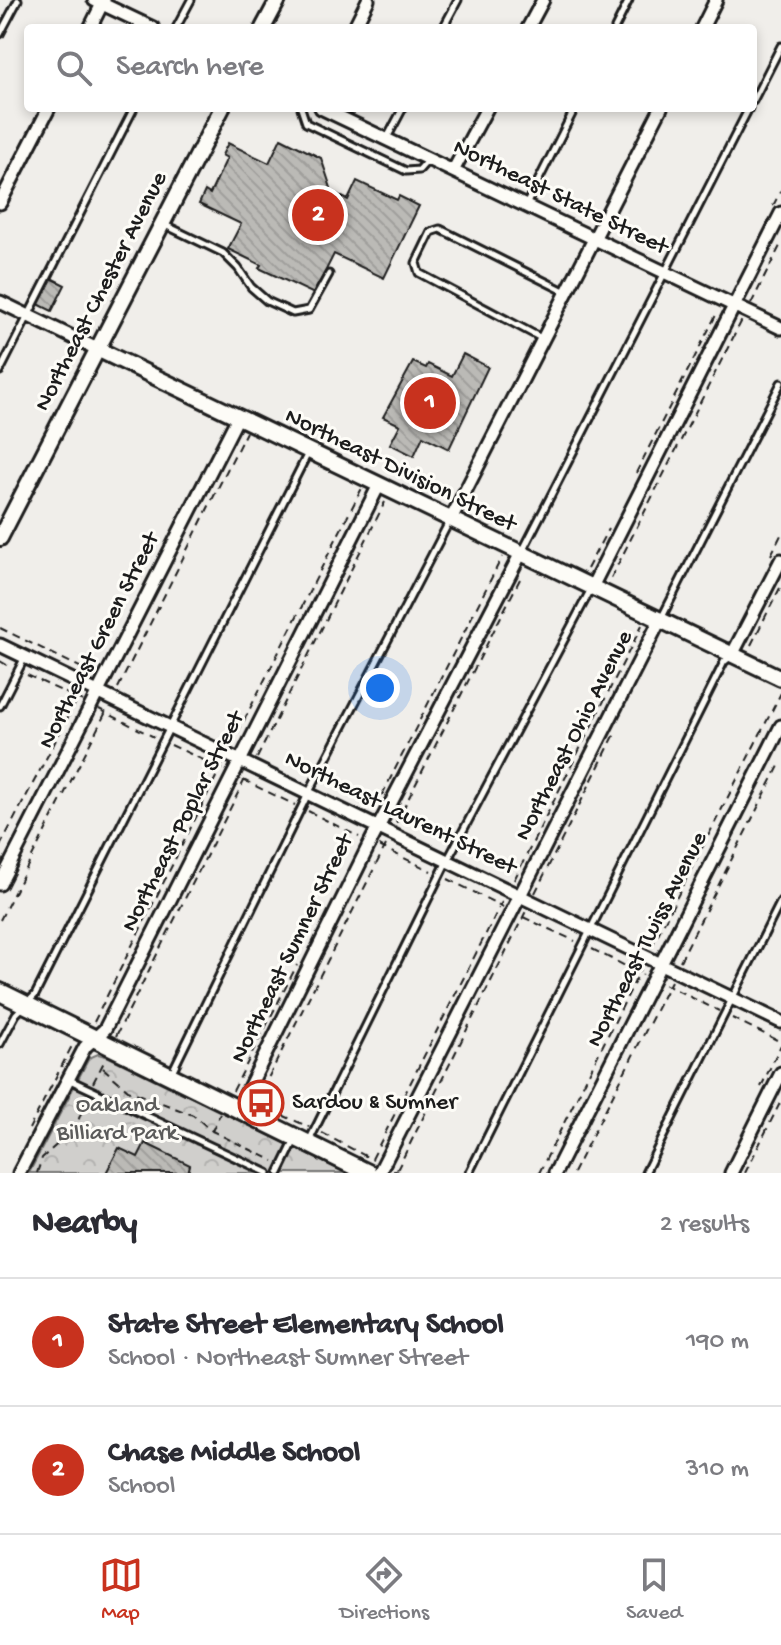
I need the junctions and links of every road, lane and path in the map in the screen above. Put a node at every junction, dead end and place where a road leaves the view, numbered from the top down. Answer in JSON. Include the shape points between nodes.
{"nodes":[{"id":1,"x":18,"y":0,"type":"edge"},
{"id":2,"x":191,"y":0,"type":"edge"},
{"id":3,"x":278,"y":0,"type":"edge"},
{"id":4,"x":368,"y":0,"type":"edge"},
{"id":5,"x":458,"y":0,"type":"edge"},
{"id":6,"x":543,"y":0,"type":"edge"},
{"id":7,"x":629,"y":0,"type":"edge"},
{"id":8,"x":716,"y":0,"type":"edge"},
{"id":9,"x":100,"y":1,"type":"edge"},
{"id":10,"x":91,"y":24,"type":"edge"},
{"id":11,"x":145,"y":24,"type":"edge"},
{"id":12,"x":178,"y":24,"type":"edge"},
{"id":13,"x":265,"y":24,"type":"edge"},
{"id":14,"x":356,"y":24,"type":"edge"},
{"id":15,"x":445,"y":24,"type":"edge"},
{"id":16,"x":530,"y":24,"type":"edge"},
{"id":17,"x":617,"y":24,"type":"edge"},
{"id":18,"x":704,"y":24,"type":"edge"},
{"id":19,"x":0,"y":34,"type":"edge"},
{"id":20,"x":781,"y":46,"type":"edge"},
{"id":21,"x":757,"y":93,"type":"edge"},
{"id":22,"x":47,"y":112,"type":"edge"},
{"id":23,"x":132,"y":112,"type":"edge"},
{"id":24,"x":220,"y":112,"type":"edge"},
{"id":25,"x":302,"y":112,"type":"edge"},
{"id":26,"x":330,"y":112,"type":"edge"},
{"id":27,"x":401,"y":112,"type":"edge"},
{"id":28,"x":485,"y":112,"type":"edge"},
{"id":29,"x":573,"y":112,"type":"edge"},
{"id":30,"x":659,"y":112,"type":"edge"},
{"id":31,"x":747,"y":112,"type":"edge"},
{"id":32,"x":387,"y":139,"type":"junction"},
{"id":33,"x":428,"y":159,"type":"junction"},
{"id":34,"x":453,"y":171,"type":"junction"},
{"id":35,"x":781,"y":190,"type":"edge"},
{"id":36,"x":0,"y":203,"type":"edge"},
{"id":37,"x":526,"y":206,"type":"junction"},
{"id":38,"x":775,"y":213,"type":"edge"},
{"id":39,"x":162,"y":223,"type":"junction"},
{"id":40,"x":593,"y":238,"type":"junction"},
{"id":41,"x":781,"y":244,"type":"edge"},
{"id":42,"x":664,"y":272,"type":"junction"},
{"id":43,"x":329,"y":274,"type":"dead end"},
{"id":44,"x":561,"y":290,"type":"junction"},
{"id":45,"x":0,"y":302,"type":"edge"},
{"id":46,"x":728,"y":303,"type":"junction"},
{"id":47,"x":747,"y":311,"type":"junction"},
{"id":48,"x":28,"y":316,"type":"junction"},
{"id":49,"x":781,"y":328,"type":"edge"},
{"id":50,"x":542,"y":339,"type":"junction"},
{"id":51,"x":97,"y":349,"type":"junction"},
{"id":52,"x":0,"y":371,"type":"edge"},
{"id":53,"x":781,"y":383,"type":"edge"},
{"id":54,"x":238,"y":417,"type":"junction"},
{"id":55,"x":246,"y":431,"type":"dead end"},
{"id":56,"x":309,"y":451,"type":"junction"},
{"id":57,"x":631,"y":484,"type":"dead end"},
{"id":58,"x":384,"y":490,"type":"junction"},
{"id":59,"x":451,"y":519,"type":"junction"},
{"id":60,"x":610,"y":526,"type":"dead end"},
{"id":61,"x":0,"y":538,"type":"edge"},
{"id":62,"x":521,"y":553,"type":"junction"},
{"id":63,"x":781,"y":560,"type":"edge"},
{"id":64,"x":611,"y":578,"type":"dead end"},
{"id":65,"x":520,"y":579,"type":"dead end"},
{"id":66,"x":586,"y":584,"type":"junction"},
{"id":67,"x":781,"y":586,"type":"edge"},
{"id":68,"x":660,"y":620,"type":"junction"},
{"id":69,"x":642,"y":624,"type":"dead end"},
{"id":70,"x":0,"y":628,"type":"edge"},
{"id":71,"x":0,"y":645,"type":"edge"},
{"id":72,"x":751,"y":645,"type":"dead end"},
{"id":73,"x":732,"y":655,"type":"junction"},
{"id":74,"x":25,"y":657,"type":"junction"},
{"id":75,"x":0,"y":661,"type":"edge"},
{"id":76,"x":18,"y":670,"type":"junction"},
{"id":77,"x":781,"y":678,"type":"edge"},
{"id":78,"x":106,"y":679,"type":"junction"},
{"id":79,"x":98,"y":692,"type":"junction"},
{"id":80,"x":781,"y":693,"type":"edge"},
{"id":81,"x":77,"y":699,"type":"junction"},
{"id":82,"x":112,"y":699,"type":"junction"},
{"id":83,"x":91,"y":705,"type":"junction"},
{"id":84,"x":0,"y":706,"type":"edge"},
{"id":85,"x":105,"y":712,"type":"junction"},
{"id":86,"x":169,"y":726,"type":"junction"},
{"id":87,"x":781,"y":726,"type":"edge"},
{"id":88,"x":162,"y":740,"type":"junction"},
{"id":89,"x":239,"y":761,"type":"junction"},
{"id":90,"x":781,"y":762,"type":"edge"},
{"id":91,"x":252,"y":767,"type":"junction"},
{"id":92,"x":232,"y":773,"type":"junction"},
{"id":93,"x":244,"y":781,"type":"junction"},
{"id":94,"x":308,"y":794,"type":"junction"},
{"id":95,"x":301,"y":808,"type":"junction"},
{"id":96,"x":378,"y":828,"type":"junction"},
{"id":97,"x":391,"y":834,"type":"junction"},
{"id":98,"x":370,"y":843,"type":"junction"},
{"id":99,"x":0,"y":846,"type":"edge"},
{"id":100,"x":385,"y":848,"type":"junction"},
{"id":101,"x":447,"y":861,"type":"junction"},
{"id":102,"x":440,"y":876,"type":"junction"},
{"id":103,"x":0,"y":884,"type":"edge"},
{"id":104,"x":514,"y":893,"type":"junction"},
{"id":105,"x":781,"y":901,"type":"edge"},
{"id":106,"x":505,"y":908,"type":"junction"},
{"id":107,"x":0,"y":920,"type":"edge"},
{"id":108,"x":589,"y":929,"type":"junction"},
{"id":109,"x":582,"y":944,"type":"junction"},
{"id":110,"x":646,"y":957,"type":"junction"},
{"id":111,"x":659,"y":964,"type":"junction"},
{"id":112,"x":675,"y":971,"type":"junction"},
{"id":113,"x":639,"y":973,"type":"junction"},
{"id":114,"x":652,"y":979,"type":"junction"},
{"id":115,"x":668,"y":986,"type":"junction"},
{"id":116,"x":0,"y":992,"type":"edge"},
{"id":117,"x":731,"y":998,"type":"junction"},
{"id":118,"x":26,"y":1005,"type":"junction"},
{"id":119,"x":724,"y":1014,"type":"junction"},
{"id":120,"x":781,"y":1022,"type":"edge"},
{"id":121,"x":100,"y":1034,"type":"junction"},
{"id":122,"x":781,"y":1042,"type":"edge"},
{"id":123,"x":0,"y":1044,"type":"edge"},
{"id":124,"x":73,"y":1044,"type":"dead end"},
{"id":125,"x":111,"y":1048,"type":"junction"},
{"id":126,"x":102,"y":1067,"type":"junction"},
{"id":127,"x":781,"y":1073,"type":"edge"},
{"id":128,"x":170,"y":1077,"type":"junction"},
{"id":129,"x":68,"y":1079,"type":"junction"},
{"id":130,"x":90,"y":1090,"type":"junction"},
{"id":131,"x":781,"y":1101,"type":"edge"},
{"id":132,"x":241,"y":1103,"type":"junction"},
{"id":133,"x":279,"y":1114,"type":"dead end"},
{"id":134,"x":306,"y":1137,"type":"junction"},
{"id":135,"x":24,"y":1139,"type":"dead end"},
{"id":136,"x":283,"y":1165,"type":"junction"},
{"id":137,"x":375,"y":1167,"type":"edge"},
{"id":138,"x":19,"y":1173,"type":"edge"},
{"id":139,"x":37,"y":1173,"type":"edge"},
{"id":140,"x":268,"y":1173,"type":"edge"},
{"id":141,"x":279,"y":1173,"type":"edge"},
{"id":142,"x":400,"y":1173,"type":"edge"},
{"id":143,"x":469,"y":1173,"type":"edge"},
{"id":144,"x":539,"y":1173,"type":"edge"},
{"id":145,"x":555,"y":1173,"type":"edge"},
{"id":146,"x":573,"y":1173,"type":"edge"},
{"id":147,"x":645,"y":1173,"type":"edge"},
{"id":148,"x":731,"y":1173,"type":"edge"},
{"id":149,"x":745,"y":1173,"type":"edge"}],
"edges":[{"from":1,"to":19,"type":"lane"},
{"from":2,"to":12,"type":"lane"},
{"from":3,"to":13,"type":"street"},
{"from":4,"to":14,"type":"street"},
{"from":5,"to":15,"type":"lane"},
{"from":6,"to":16,"type":"street"},
{"from":7,"to":17,"type":"lane"},
{"from":8,"to":18,"type":"street"},
{"from":9,"to":10,"type":"street"},
{"from":9,"to":11,"type":"street"},
{"from":20,"to":21,"type":"lane"},
{"from":22,"to":36,"type":"street"},
{"from":23,"to":48,"type":"lane"},
{"from":24,"to":39,"type":"street","name":"Northeast Chester Avenue"},
{"from":25,"to":33,"type":"lane","via":[[306,123],[406,171],[419,170]]},
{"from":26,"to":32,"type":"street","name":"Northeast State Street"},
{"from":27,"to":32,"type":"lane"},
{"from":28,"to":34,"type":"street"},
{"from":29,"to":37,"type":"lane"},
{"from":30,"to":40,"type":"street"},
{"from":31,"to":42,"type":"lane"},
{"from":32,"to":33,"type":"street","name":"Northeast State Street"},
{"from":33,"to":34,"type":"street","name":"Northeast State Street"},
{"from":34,"to":37,"type":"street","name":"Northeast State Street"},
{"from":35,"to":38,"type":"path"},
{"from":37,"to":40,"type":"street","name":"Northeast State Street"},
{"from":38,"to":46,"type":"street"},
{"from":39,"to":43,"type":"lane","via":[[223,253],[259,295],[293,313],[309,310]]},
{"from":39,"to":51,"type":"street","name":"Northeast Chester Avenue"},
{"from":40,"to":42,"type":"street","name":"Northeast State Street"},
{"from":40,"to":44,"type":"street"},
{"from":41,"to":47,"type":"path"},
{"from":42,"to":46,"type":"street","name":"Northeast State Street"},
{"from":42,"to":62,"type":"lane"},
{"from":44,"to":50,"type":"street"},
{"from":44,"to":50,"type":"lane","via":[[440,229],[431,232],[416,263],[419,273]]},
{"from":45,"to":48,"type":"street","name":"Northeast Division Street"},
{"from":46,"to":47,"type":"street","name":"Northeast State Street"},
{"from":46,"to":57,"type":"path"},
{"from":46,"to":66,"type":"street"},
{"from":47,"to":49,"type":"street","name":"Northeast State Street"},
{"from":47,"to":64,"type":"path"},
{"from":48,"to":51,"type":"street","name":"Northeast Division Street"},
{"from":48,"to":52,"type":"lane"},
{"from":50,"to":59,"type":"street"},
{"from":51,"to":54,"type":"street","name":"Northeast Division Street"},
{"from":51,"to":61,"type":"street","name":"Northeast Chester Avenue"},
{"from":53,"to":68,"type":"lane"},
{"from":54,"to":56,"type":"street","name":"Northeast Division Street"},
{"from":54,"to":78,"type":"street","name":"Northeast Green Street"},
{"from":55,"to":82,"type":"path"},
{"from":56,"to":58,"type":"street","name":"Northeast Division Street"},
{"from":56,"to":86,"type":"lane"},
{"from":58,"to":59,"type":"street","name":"Northeast Division Street"},
{"from":58,"to":89,"type":"street","name":"Northeast Poplar Street"},
{"from":58,"to":91,"type":"path"},
{"from":59,"to":62,"type":"street","name":"Northeast Division Street"},
{"from":59,"to":94,"type":"lane"},
{"from":60,"to":66,"type":"path"},
{"from":62,"to":66,"type":"street","name":"Northeast Division Street"},
{"from":62,"to":96,"type":"street","name":"Northeast Sumner Street"},
{"from":63,"to":73,"type":"street"},
{"from":65,"to":97,"type":"path"},
{"from":66,"to":68,"type":"street","name":"Northeast Division Street"},
{"from":66,"to":101,"type":"lane","via":[[585,596]]},
{"from":67,"to":72,"type":"path"},
{"from":68,"to":73,"type":"street","name":"Northeast Division Street"},
{"from":68,"to":104,"type":"street","name":"Northeast Ohio Avenue"},
{"from":69,"to":104,"type":"path"},
{"from":70,"to":78,"type":"path"},
{"from":71,"to":74,"type":"street","name":"Northeast Laurent Street"},
{"from":73,"to":77,"type":"street","name":"Northeast Division Street"},
{"from":73,"to":108,"type":"lane"},
{"from":74,"to":76,"type":"lane"},
{"from":74,"to":79,"type":"street","name":"Northeast Laurent Street"},
{"from":75,"to":76,"type":"path"},
{"from":76,"to":81,"type":"path"},
{"from":76,"to":84,"type":"lane"},
{"from":78,"to":79,"type":"street","name":"Northeast Green Street"},
{"from":79,"to":82,"type":"street","name":"Northeast Laurent Street"},
{"from":79,"to":83,"type":"street","name":"Northeast Green Street"},
{"from":80,"to":110,"type":"path"},
{"from":81,"to":83,"type":"path"},
{"from":81,"to":99,"type":"path"},
{"from":82,"to":85,"type":"path"},
{"from":82,"to":86,"type":"street","name":"Northeast Laurent Street"},
{"from":83,"to":85,"type":"path"},
{"from":83,"to":103,"type":"street","name":"Northeast Green Street"},
{"from":85,"to":88,"type":"path"},
{"from":85,"to":107,"type":"path"},
{"from":86,"to":88,"type":"lane"},
{"from":86,"to":89,"type":"street","name":"Northeast Laurent Street"},
{"from":87,"to":111,"type":"street","name":"Northeast Twiss Avenue"},
{"from":88,"to":92,"type":"path"},
{"from":88,"to":118,"type":"lane"},
{"from":89,"to":91,"type":"street","name":"Northeast Laurent Street"},
{"from":89,"to":92,"type":"street","name":"Northeast Poplar Street"},
{"from":90,"to":112,"type":"path"},
{"from":91,"to":94,"type":"street","name":"Northeast Laurent Street"},
{"from":92,"to":93,"type":"path"},
{"from":92,"to":121,"type":"street","name":"Northeast Poplar Street"},
{"from":93,"to":95,"type":"path"},
{"from":93,"to":121,"type":"path","via":[[117,1035]]},
{"from":94,"to":95,"type":"lane"},
{"from":94,"to":96,"type":"street","name":"Northeast Laurent Street"},
{"from":95,"to":98,"type":"path"},
{"from":95,"to":128,"type":"lane"},
{"from":96,"to":97,"type":"street","name":"Northeast Laurent Street"},
{"from":96,"to":98,"type":"street","name":"Northeast Sumner Street"},
{"from":97,"to":100,"type":"path"},
{"from":97,"to":101,"type":"street","name":"Northeast Laurent Street"},
{"from":98,"to":100,"type":"path"},
{"from":98,"to":132,"type":"street","name":"Northeast Sumner Street"},
{"from":100,"to":102,"type":"path"},
{"from":100,"to":132,"type":"path","via":[[255,1103]]},
{"from":101,"to":102,"type":"lane"},
{"from":101,"to":104,"type":"street","name":"Northeast Laurent Street"},
{"from":102,"to":106,"type":"path"},
{"from":102,"to":134,"type":"lane"},
{"from":104,"to":106,"type":"street","name":"Northeast Ohio Avenue"},
{"from":104,"to":106,"type":"path"},
{"from":104,"to":108,"type":"street","name":"Northeast Laurent Street"},
{"from":105,"to":117,"type":"lane"},
{"from":106,"to":109,"type":"path"},
{"from":106,"to":137,"type":"street","name":"Northeast Ohio Avenue"},
{"from":106,"to":137,"type":"path"},
{"from":108,"to":109,"type":"lane"},
{"from":108,"to":110,"type":"street","name":"Northeast Laurent Street"},
{"from":109,"to":113,"type":"path"},
{"from":109,"to":143,"type":"lane"},
{"from":110,"to":111,"type":"street","name":"Northeast Laurent Street"},
{"from":110,"to":113,"type":"path"},
{"from":111,"to":112,"type":"street","name":"Northeast Laurent Street"},
{"from":111,"to":114,"type":"street","name":"Northeast Twiss Avenue"},
{"from":112,"to":115,"type":"path"},
{"from":112,"to":117,"type":"street","name":"Northeast Laurent Street"},
{"from":113,"to":114,"type":"path"},
{"from":113,"to":144,"type":"path"},
{"from":114,"to":115,"type":"path"},
{"from":114,"to":145,"type":"street","name":"Northeast Twiss Avenue"},
{"from":115,"to":119,"type":"path"},
{"from":115,"to":146,"type":"path"},
{"from":116,"to":118,"type":"main road"},
{"from":117,"to":119,"type":"lane"},
{"from":117,"to":120,"type":"street","name":"Northeast Laurent Street"},
{"from":118,"to":121,"type":"main road"},
{"from":118,"to":123,"type":"lane"},
{"from":119,"to":122,"type":"path"},
{"from":119,"to":147,"type":"lane"},
{"from":121,"to":125,"type":"main road"},
{"from":121,"to":129,"type":"street","name":"Northeast Poplar Street","via":[[85,1047]]},
{"from":124,"to":135,"type":"path"},
{"from":125,"to":126,"type":"path"},
{"from":125,"to":128,"type":"main road"},
{"from":126,"to":130,"type":"path"},
{"from":126,"to":136,"type":"path","via":[[128,1090],[193,1115],[212,1131]]},
{"from":127,"to":148,"type":"street"},
{"from":128,"to":132,"type":"main road"},
{"from":129,"to":130,"type":"lane"},
{"from":129,"to":138,"type":"street","name":"Northeast Poplar Street"},
{"from":130,"to":139,"type":"path","via":[[76,1127],[42,1158]]},
{"from":130,"to":140,"type":"lane"},
{"from":131,"to":149,"type":"path"},
{"from":132,"to":134,"type":"main road"},
{"from":133,"to":134,"type":"path"},
{"from":134,"to":136,"type":"lane"},
{"from":134,"to":137,"type":"main road"},
{"from":134,"to":137,"type":"path"},
{"from":136,"to":141,"type":"lane"},
{"from":137,"to":142,"type":"path"}]}
